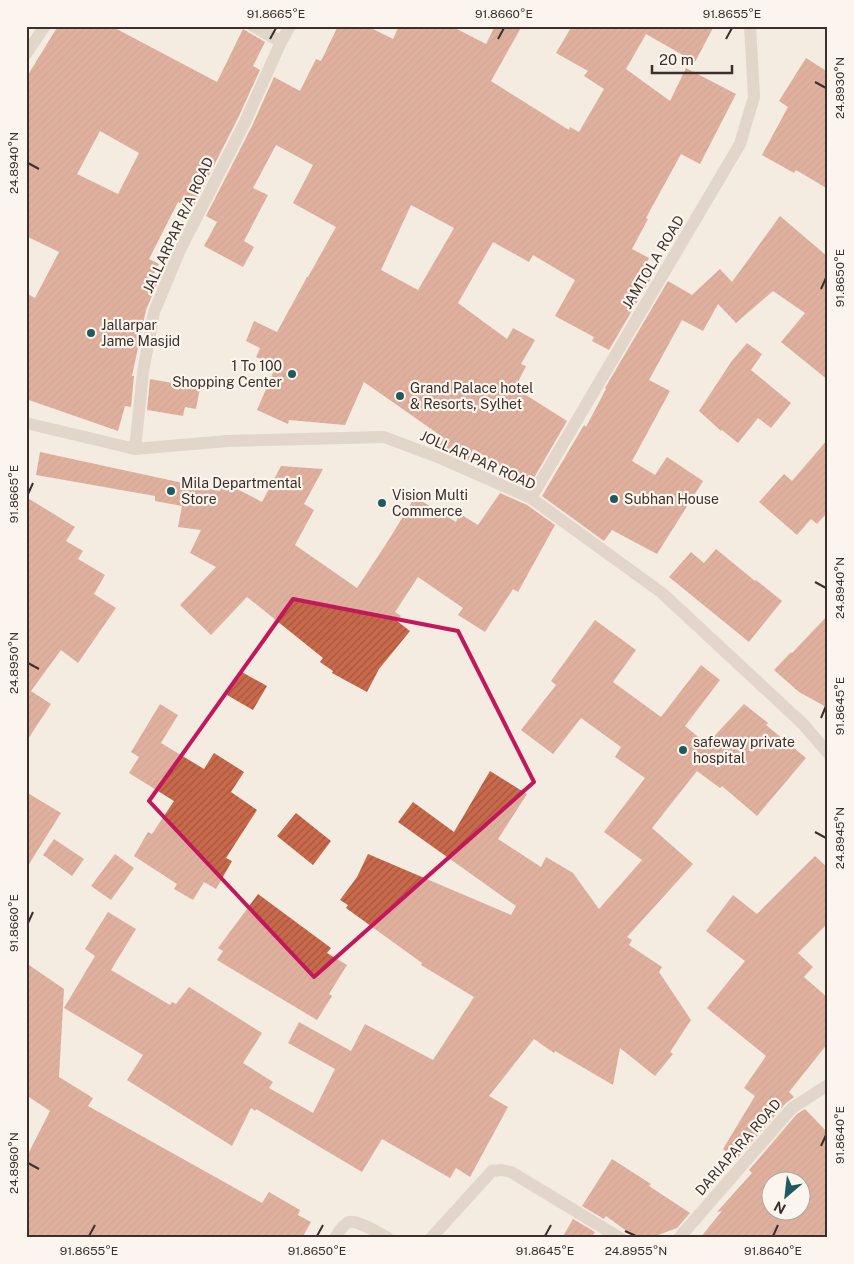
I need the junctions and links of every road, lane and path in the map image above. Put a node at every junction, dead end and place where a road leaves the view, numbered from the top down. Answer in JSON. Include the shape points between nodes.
{"nodes":[{"id":1,"x":46,"y":26,"type":"edge"},
{"id":2,"x":253,"y":26,"type":"edge"},
{"id":3,"x":290,"y":26,"type":"edge"},
{"id":4,"x":750,"y":26,"type":"edge"},
{"id":5,"x":281,"y":42,"type":"junction"},
{"id":6,"x":26,"y":54,"type":"edge"},
{"id":7,"x":26,"y":423,"type":"edge"},
{"id":8,"x":135,"y":449,"type":"junction"},
{"id":9,"x":531,"y":498,"type":"junction"},
{"id":10,"x":828,"y":753,"type":"edge"},
{"id":11,"x":828,"y":1086,"type":"edge"},
{"id":12,"x":335,"y":1238,"type":"edge"},
{"id":13,"x":388,"y":1238,"type":"edge"},
{"id":14,"x":431,"y":1238,"type":"edge"},
{"id":15,"x":620,"y":1238,"type":"edge"},
{"id":16,"x":679,"y":1238,"type":"edge"}],
"edges":[{"from":1,"to":6,"type":"street"},
{"from":2,"to":5,"type":"street"},
{"from":3,"to":5,"type":"street","name":"JALLARPAR R/A ROAD"},
{"from":4,"to":9,"type":"street","name":"JAMTOLA ROAD","via":[[754,97],[740,144]]},
{"from":5,"to":8,"type":"street","name":"JALLARPAR R/A ROAD","via":[[245,122],[180,250],[154,312],[143,372]]},
{"from":7,"to":8,"type":"street","name":"JOLLAR PAR ROAD"},
{"from":8,"to":9,"type":"street","name":"JOLLAR PAR ROAD","via":[[227,441],[384,437]]},
{"from":9,"to":10,"type":"street","name":"JOLLAR PAR ROAD","via":[[662,593],[802,724]]},
{"from":11,"to":16,"type":"street","name":"DARIAPARA ROAD","via":[[792,1108]]},
{"from":12,"to":13,"type":"street","via":[[350,1222]]},
{"from":14,"to":15,"type":"street","via":[[492,1171],[502,1170],[511,1172]]}]}
